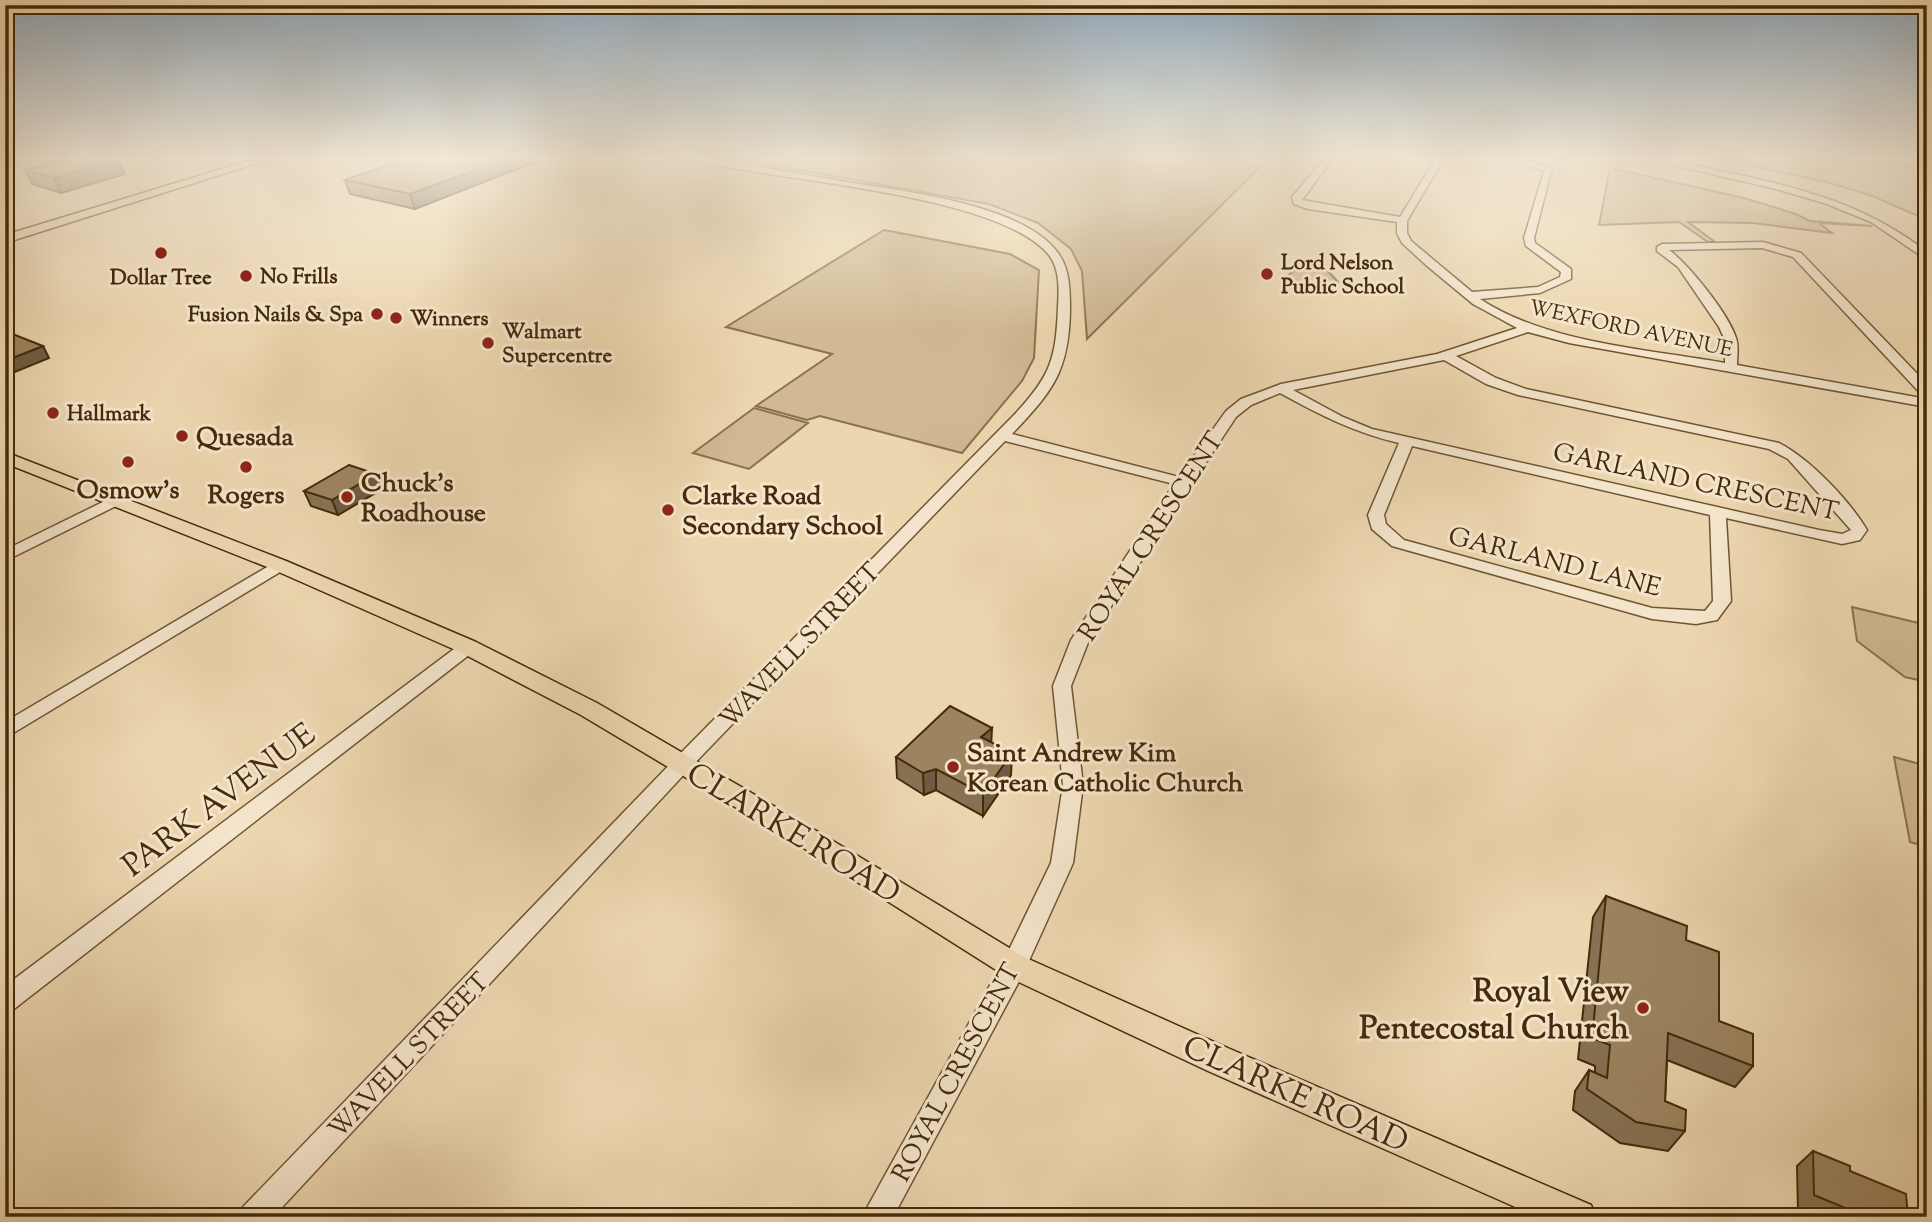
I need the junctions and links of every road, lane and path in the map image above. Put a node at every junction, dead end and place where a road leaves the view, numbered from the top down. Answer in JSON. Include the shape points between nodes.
{"nodes":[{"id":1,"x":83,"y":215,"type":"edge"},
{"id":2,"x":988,"y":215,"type":"edge"},
{"id":3,"x":1369,"y":215,"type":"edge"},
{"id":4,"x":1408,"y":215,"type":"edge"},
{"id":5,"x":1536,"y":215,"type":"edge"},
{"id":6,"x":1863,"y":215,"type":"edge"},
{"id":7,"x":1402,"y":220,"type":"junction"},
{"id":8,"x":5,"y":239,"type":"edge"},
{"id":9,"x":1927,"y":257,"type":"edge"},
{"id":10,"x":1470,"y":296,"type":"junction"},
{"id":11,"x":1528,"y":328,"type":"junction"},
{"id":12,"x":1446,"y":355,"type":"junction"},
{"id":13,"x":1731,"y":369,"type":"junction"},
{"id":14,"x":1281,"y":388,"type":"junction"},
{"id":15,"x":1927,"y":392,"type":"edge"},
{"id":16,"x":1927,"y":403,"type":"edge"},
{"id":17,"x":1002,"y":436,"type":"junction"},
{"id":18,"x":1407,"y":442,"type":"junction"},
{"id":19,"x":5,"y":457,"type":"edge"},
{"id":20,"x":1182,"y":482,"type":"junction"},
{"id":21,"x":115,"y":501,"type":"junction"},
{"id":22,"x":1718,"y":512,"type":"junction"},
{"id":23,"x":5,"y":556,"type":"edge"},
{"id":24,"x":279,"y":565,"type":"junction"},
{"id":25,"x":468,"y":647,"type":"junction"},
{"id":26,"x":5,"y":731,"type":"edge"},
{"id":27,"x":682,"y":764,"type":"junction"},
{"id":28,"x":1014,"y":966,"type":"junction"},
{"id":29,"x":5,"y":1001,"type":"edge"},
{"id":30,"x":253,"y":1217,"type":"edge"},
{"id":31,"x":877,"y":1217,"type":"edge"},
{"id":32,"x":1579,"y":1217,"type":"edge"}],
"edges":[{"from":1,"to":8,"type":"main road"},
{"from":2,"to":17,"type":"street","name":"WAVELL STREET","via":[[1009,222],[1053,252],[1064,291],[1060,359],[1044,389]]},
{"from":3,"to":7,"type":"street"},
{"from":4,"to":7,"type":"street"},
{"from":5,"to":10,"type":"street","via":[[1530,244],[1567,271],[1565,279],[1540,290]]},
{"from":6,"to":9,"type":"street"},
{"from":7,"to":10,"type":"street","name":"WEXFORD AVENUE","via":[[1406,243]]},
{"from":10,"to":11,"type":"street","name":"WEXFORD AVENUE"},
{"from":11,"to":12,"type":"street","name":"ROYAL CRESCENT"},
{"from":11,"to":13,"type":"street","name":"WEXFORD AVENUE"},
{"from":12,"to":14,"type":"street","name":"ROYAL CRESCENT"},
{"from":12,"to":22,"type":"street","name":"GARLAND CRESCENT","via":[[1490,381],[1523,392],[1774,446],[1793,456],[1859,530],[1854,537],[1842,539]]},
{"from":13,"to":15,"type":"street","via":[[1731,340],[1725,327],[1682,265],[1662,247],[1763,244],[1797,254]]},
{"from":13,"to":16,"type":"street","name":"WEXFORD AVENUE"},
{"from":14,"to":18,"type":"street","name":"GARLAND CRESCENT","via":[[1338,420]]},
{"from":14,"to":20,"type":"street","name":"ROYAL CRESCENT","via":[[1246,402],[1231,414]]},
{"from":17,"to":20,"type":"street"},
{"from":17,"to":27,"type":"street","name":"WAVELL STREET"},
{"from":18,"to":22,"type":"street","name":"GARLAND CRESCENT"},
{"from":18,"to":22,"type":"street","name":"GARLAND LANE","via":[[1376,515],[1378,526],[1398,543],[1652,613],[1711,616],[1722,601]]},
{"from":19,"to":21,"type":"main road","name":"CLARKE ROAD"},
{"from":20,"to":28,"type":"street","name":"ROYAL CRESCENT","via":[[1080,640],[1062,686],[1073,785],[1062,863]]},
{"from":21,"to":23,"type":"street"},
{"from":21,"to":24,"type":"main road","name":"CLARKE ROAD"},
{"from":24,"to":25,"type":"main road","name":"CLARKE ROAD"},
{"from":24,"to":26,"type":"street"},
{"from":25,"to":27,"type":"main road","name":"CLARKE ROAD","via":[[589,709]]},
{"from":25,"to":29,"type":"street","name":"PARK AVENUE"},
{"from":27,"to":28,"type":"main road","name":"CLARKE ROAD"},
{"from":27,"to":30,"type":"street","name":"WAVELL STREET"},
{"from":28,"to":31,"type":"street","name":"ROYAL CRESCENT"},
{"from":28,"to":32,"type":"main road","name":"CLARKE ROAD"}]}
